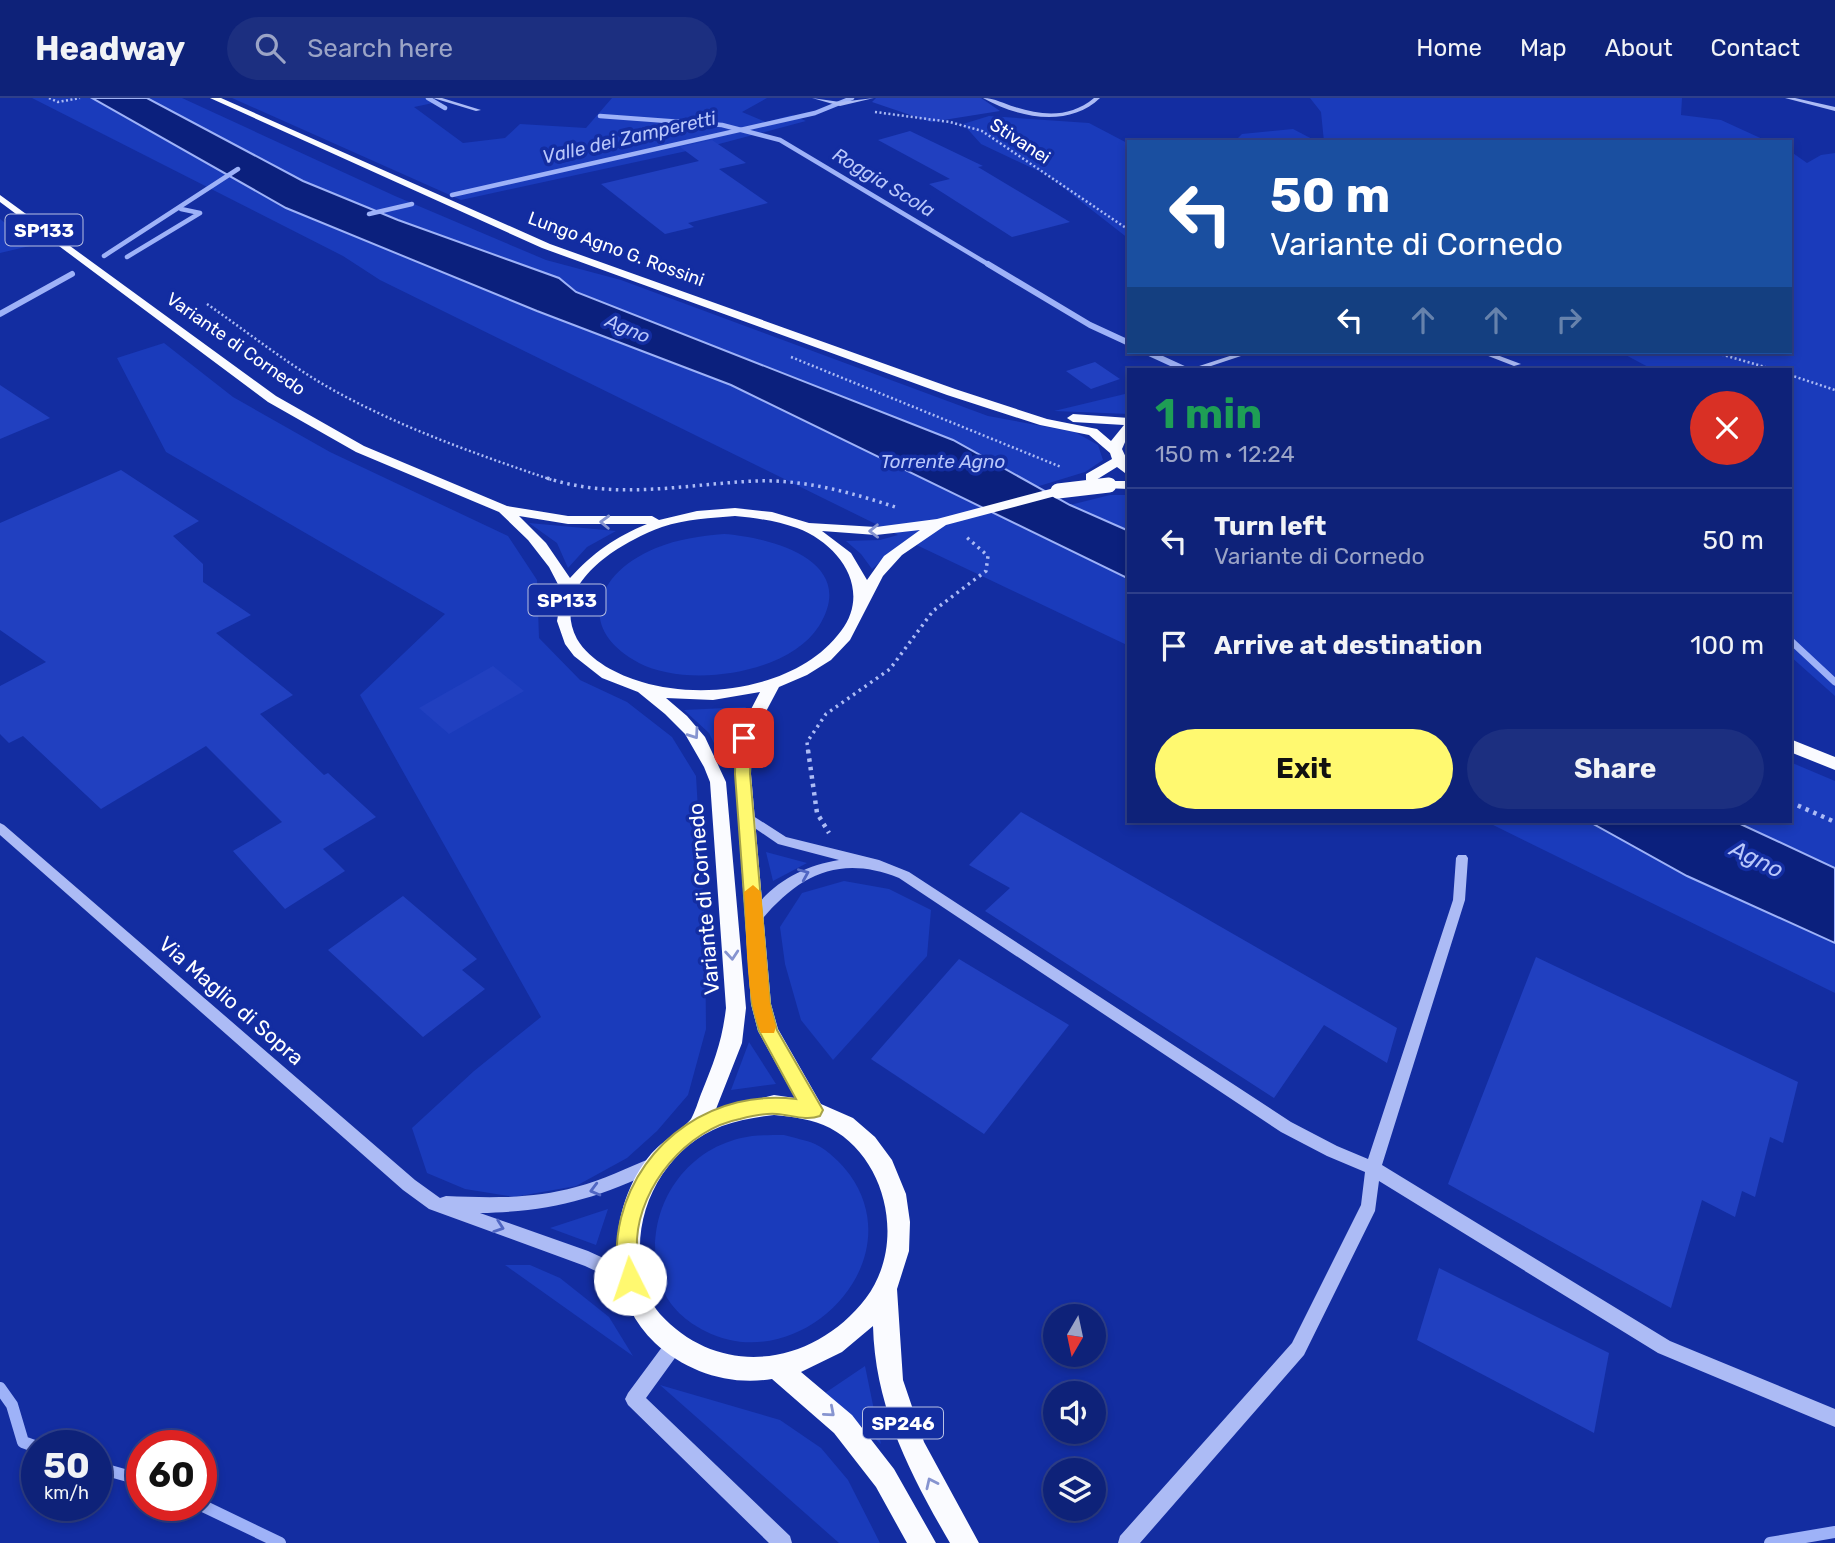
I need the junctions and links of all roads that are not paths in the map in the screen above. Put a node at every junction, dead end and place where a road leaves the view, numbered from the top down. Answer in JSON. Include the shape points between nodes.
{"nodes":[{"id":1,"x":214,"y":98,"type":"edge"},
{"id":2,"x":436,"y":98,"type":"edge"},
{"id":3,"x":815,"y":98,"type":"edge"},
{"id":4,"x":871,"y":98,"type":"edge"},
{"id":5,"x":986,"y":98,"type":"edge"},
{"id":6,"x":1097,"y":98,"type":"edge"},
{"id":7,"x":1788,"y":98,"type":"edge"},
{"id":8,"x":1835,"y":109,"type":"edge"},
{"id":9,"x":478,"y":110,"type":"dead end"},
{"id":10,"x":0,"y":198,"type":"edge"},
{"id":11,"x":1243,"y":354,"type":"edge"},
{"id":12,"x":1488,"y":354,"type":"edge"},
{"id":13,"x":1517,"y":364,"type":"dead end"},
{"id":14,"x":1197,"y":368,"type":"edge"},
{"id":15,"x":1015,"y":412,"type":"junction"},
{"id":16,"x":1127,"y":425,"type":"edge"},
{"id":17,"x":1127,"y":427,"type":"edge"},
{"id":18,"x":1116,"y":456,"type":"junction"},
{"id":19,"x":1127,"y":470,"type":"edge"},
{"id":20,"x":1127,"y":485,"type":"edge"},
{"id":21,"x":1058,"y":491,"type":"junction"},
{"id":22,"x":504,"y":509,"type":"junction"},
{"id":23,"x":673,"y":519,"type":"junction"},
{"id":24,"x":793,"y":522,"type":"junction"},
{"id":25,"x":942,"y":523,"type":"junction"},
{"id":26,"x":568,"y":590,"type":"junction"},
{"id":27,"x":860,"y":608,"type":"junction"},
{"id":28,"x":773,"y":683,"type":"junction"},
{"id":29,"x":643,"y":690,"type":"junction"},
{"id":30,"x":1792,"y":746,"type":"edge"},
{"id":31,"x":1835,"y":764,"type":"edge"},
{"id":32,"x":747,"y":817,"type":"junction"},
{"id":33,"x":0,"y":828,"type":"edge"},
{"id":34,"x":1462,"y":858,"type":"dead end"},
{"id":35,"x":879,"y":865,"type":"junction"},
{"id":36,"x":754,"y":919,"type":"junction"},
{"id":37,"x":813,"y":1110,"type":"junction"},
{"id":38,"x":698,"y":1127,"type":"junction"},
{"id":39,"x":657,"y":1163,"type":"junction"},
{"id":40,"x":1373,"y":1168,"type":"junction"},
{"id":41,"x":435,"y":1204,"type":"junction"},
{"id":42,"x":630,"y":1279,"type":"junction"},
{"id":43,"x":885,"y":1290,"type":"junction"},
{"id":44,"x":674,"y":1345,"type":"junction"},
{"id":45,"x":778,"y":1368,"type":"junction"},
{"id":46,"x":1835,"y":1418,"type":"edge"},
{"id":47,"x":783,"y":1543,"type":"edge"},
{"id":48,"x":922,"y":1543,"type":"edge"},
{"id":49,"x":965,"y":1543,"type":"edge"},
{"id":50,"x":1127,"y":1543,"type":"edge"}],
"edges":[{"from":1,"to":15,"type":"main road","name":"Lungo Agno G. Rossini","via":[[546,246]]},
{"from":2,"to":9,"type":"street"},
{"from":3,"to":4,"type":"street","via":[[840,104]]},
{"from":5,"to":6,"type":"street","via":[[1027,114],[1058,115],[1074,113]]},
{"from":7,"to":8,"type":"street"},
{"from":10,"to":22,"type":"main road","name":"Variante di Cornedo","number":"SP133","via":[[272,399],[360,449]]},
{"from":11,"to":14,"type":"street"},
{"from":12,"to":13,"type":"street"},
{"from":15,"to":16,"type":"main road","name":"Lungo Agno G. Rossini"},
{"from":15,"to":18,"type":"main road","name":"Lungo Agno G. Rossini","via":[[1093,432]]},
{"from":17,"to":18,"type":"main road","name":"Lungo Agno G. Rossini","via":[[1116,439]]},
{"from":18,"to":19,"type":"main road","name":"Lungo Agno G. Rossini"},
{"from":18,"to":21,"type":"main road","bridge":true,"via":[[1091,477]]},
{"from":20,"to":21,"type":"main road","bridge":true},
{"from":21,"to":25,"type":"main road"},
{"from":23,"to":22,"type":"main road","number":"SP133","one_way":true,"via":[[568,520]]},
{"from":22,"to":26,"type":"main road","number":"SP133","via":[[557,562]]},
{"from":23,"to":24,"type":"main road","number":"SP133","via":[[715,513]]},
{"from":23,"to":26,"type":"main road","number":"SP133","via":[[608,547],[584,567]]},
{"from":25,"to":24,"type":"main road","one_way":true,"via":[[881,532],[840,531]]},
{"from":24,"to":27,"type":"main road","number":"SP133","via":[[825,536],[848,557],[860,581]]},
{"from":25,"to":27,"type":"main road","via":[[890,558]]},
{"from":26,"to":29,"type":"main road","number":"SP133","via":[[564,620],[575,649],[602,673]]},
{"from":27,"to":28,"type":"main road","number":"SP133","via":[[845,637],[815,663]]},
{"from":28,"to":29,"type":"main road","number":"SP133","via":[[685,696]]},
{"from":28,"to":32,"type":"main road","via":[[744,738]]},
{"from":29,"to":38,"type":"main road","name":"Variante di Cornedo","number":"SP133","one_way":true,"via":[[677,713],[693,732],[710,758],[718,782],[736,1008],[732,1043]]},
{"from":30,"to":31,"type":"main road"},
{"from":32,"to":35,"type":"street","via":[[782,841]]},
{"from":32,"to":36,"type":"main road"},
{"from":33,"to":41,"type":"street","name":"Via Maglio di Sopra"},
{"from":34,"to":40,"type":"street","via":[[1459,900]]},
{"from":36,"to":35,"type":"street","one_way":true,"via":[[792,879],[845,862]]},
{"from":35,"to":40,"type":"street","via":[[904,875],[1286,1127]]},
{"from":36,"to":37,"type":"main road","via":[[761,1004],[768,1031]]},
{"from":37,"to":38,"type":"main road","number":"SP246","via":[[774,1105],[735,1111]]},
{"from":37,"to":43,"type":"main road","number":"SP246","via":[[845,1125],[872,1148],[891,1178],[900,1214],[898,1252]]},
{"from":38,"to":39,"type":"main road","number":"SP246"},
{"from":39,"to":41,"type":"street","one_way":true,"via":[[606,1187],[556,1201],[510,1207]]},
{"from":39,"to":42,"type":"main road","number":"SP246","via":[[636,1199],[627,1238]]},
{"from":40,"to":46,"type":"street","via":[[1664,1347]]},
{"from":40,"to":50,"type":"street","via":[[1369,1206],[1298,1349]]},
{"from":41,"to":42,"type":"street","name":"Via Maglio di Sopra","one_way":true,"via":[[588,1259]]},
{"from":42,"to":44,"type":"main road","number":"SP246","via":[[646,1316]]},
{"from":43,"to":45,"type":"main road","number":"SP246","via":[[849,1333],[821,1353]]},
{"from":49,"to":43,"type":"main road","number":"SP246","one_way":true,"via":[[903,1423],[886,1343]]},
{"from":44,"to":45,"type":"main road","number":"SP246","via":[[705,1362],[740,1370]]},
{"from":44,"to":47,"type":"street","via":[[634,1399]]},
{"from":45,"to":48,"type":"main road","number":"SP246","one_way":true,"via":[[843,1424],[885,1478]]}]}
